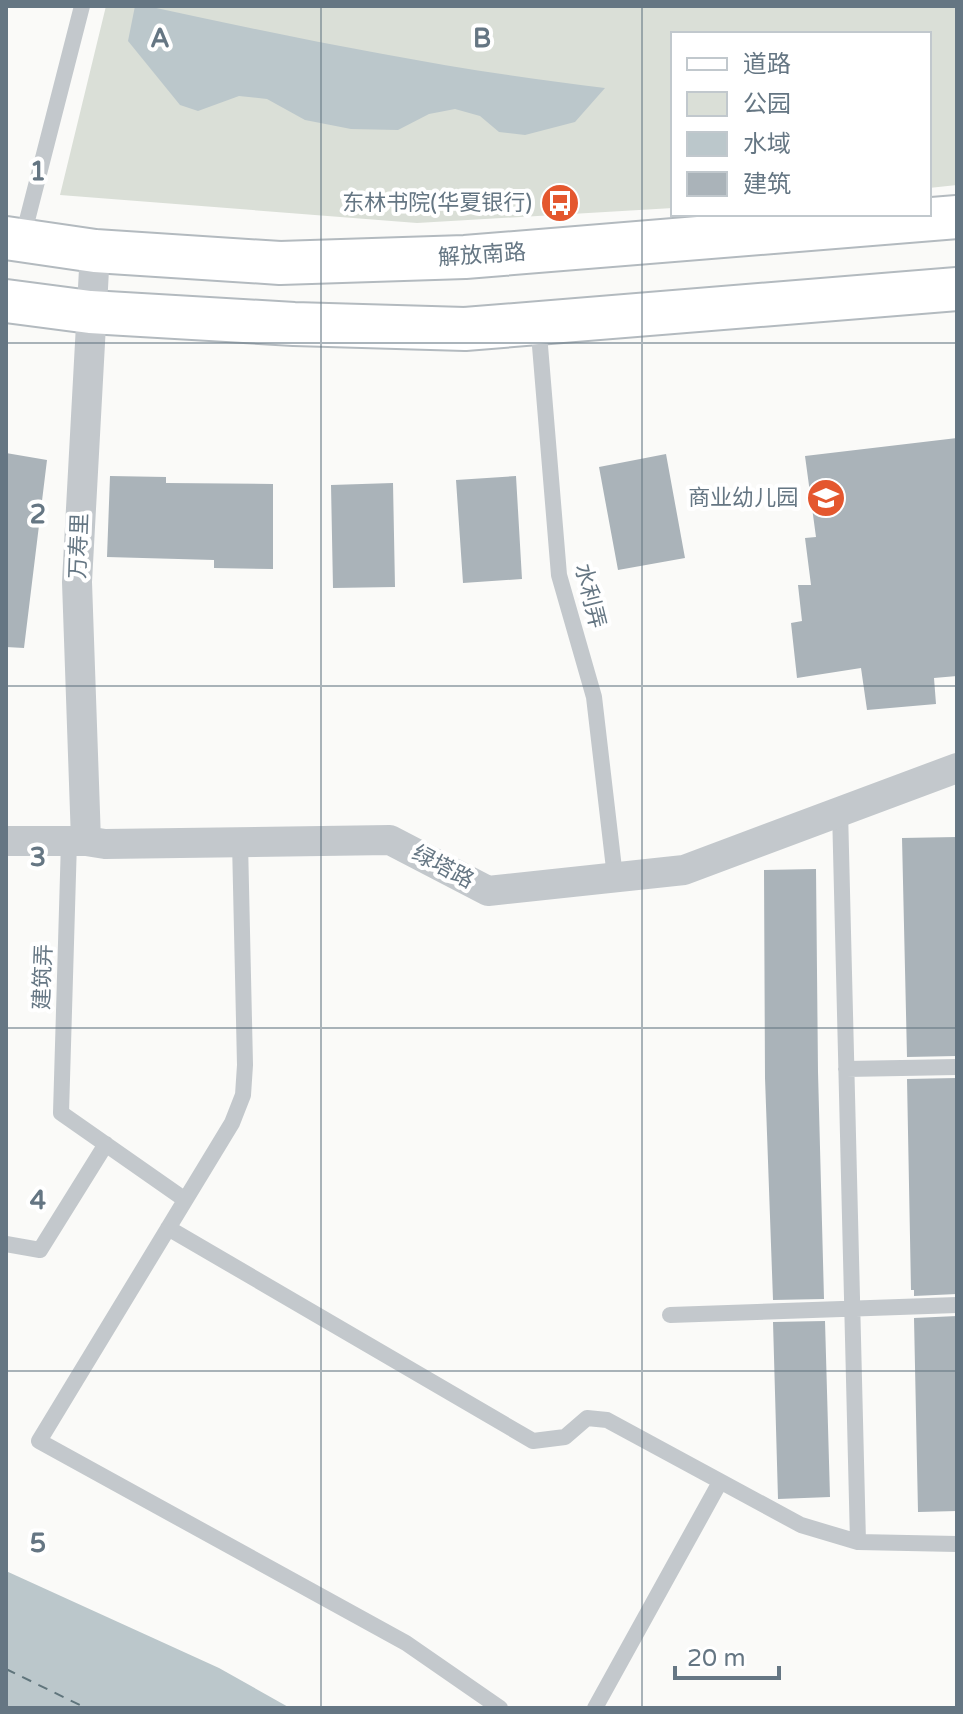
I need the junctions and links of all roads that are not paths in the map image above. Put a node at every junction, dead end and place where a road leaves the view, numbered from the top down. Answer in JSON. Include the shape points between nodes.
{"nodes":[{"id":1,"x":82,"y":6,"type":"edge"},
{"id":2,"x":957,"y":217,"type":"edge"},
{"id":3,"x":14,"y":239,"type":"edge"},
{"id":4,"x":95,"y":251,"type":"junction"},
{"id":5,"x":957,"y":289,"type":"edge"},
{"id":6,"x":6,"y":301,"type":"edge"},
{"id":7,"x":90,"y":312,"type":"junction"},
{"id":8,"x":538,"y":322,"type":"junction"},
{"id":9,"x":957,"y":768,"type":"edge"},
{"id":10,"x":840,"y":810,"type":"junction"},
{"id":11,"x":6,"y":841,"type":"edge"},
{"id":12,"x":78,"y":841,"type":"junction"},
{"id":13,"x":240,"y":842,"type":"junction"},
{"id":14,"x":615,"y":877,"type":"junction"},
{"id":15,"x":957,"y":1067,"type":"edge"},
{"id":16,"x":846,"y":1069,"type":"junction"},
{"id":17,"x":106,"y":1144,"type":"junction"},
{"id":18,"x":184,"y":1199,"type":"junction"},
{"id":19,"x":168,"y":1228,"type":"junction"},
{"id":20,"x":6,"y":1244,"type":"edge"},
{"id":21,"x":957,"y":1305,"type":"edge"},
{"id":22,"x":852,"y":1307,"type":"junction"},
{"id":23,"x":670,"y":1315,"type":"dead end"},
{"id":24,"x":720,"y":1482,"type":"junction"},
{"id":25,"x":858,"y":1542,"type":"junction"},
{"id":26,"x":957,"y":1544,"type":"edge"},
{"id":27,"x":500,"y":1708,"type":"edge"},
{"id":28,"x":595,"y":1708,"type":"edge"}],
"edges":[{"from":1,"to":3,"type":"lane"},
{"from":2,"to":4,"type":"main road","name":"解放南路","via":[[465,257],[280,263]]},
{"from":3,"to":4,"type":"main road","name":"解放南路"},
{"from":4,"to":7,"type":"street","name":"万寿里"},
{"from":5,"to":8,"type":"main road"},
{"from":6,"to":7,"type":"main road"},
{"from":7,"to":8,"type":"main road","via":[[465,329]]},
{"from":7,"to":12,"type":"street","name":"万寿里","via":[[77,582]]},
{"from":8,"to":14,"type":"lane","name":"水利弄","via":[[559,575],[594,697]]},
{"from":9,"to":10,"type":"street","name":"绿塔路"},
{"from":10,"to":14,"type":"street","name":"绿塔路","via":[[684,870]]},
{"from":10,"to":16,"type":"lane"},
{"from":11,"to":12,"type":"street","name":"绿塔路"},
{"from":12,"to":13,"type":"street","name":"绿塔路"},
{"from":12,"to":17,"type":"lane","name":"建筑弄","via":[[61,1113]]},
{"from":13,"to":14,"type":"street","name":"绿塔路","via":[[390,840],[488,891]]},
{"from":13,"to":18,"type":"lane","via":[[243,1095],[232,1123]]},
{"from":15,"to":16,"type":"lane"},
{"from":16,"to":22,"type":"lane"},
{"from":17,"to":18,"type":"lane"},
{"from":17,"to":20,"type":"lane","via":[[40,1250]]},
{"from":18,"to":19,"type":"lane"},
{"from":19,"to":24,"type":"lane","via":[[533,1441],[565,1437],[587,1418],[607,1420]]},
{"from":19,"to":27,"type":"lane","via":[[39,1441],[406,1643]]},
{"from":21,"to":22,"type":"lane"},
{"from":22,"to":23,"type":"lane"},
{"from":22,"to":25,"type":"lane"},
{"from":24,"to":25,"type":"lane","via":[[801,1525]]},
{"from":24,"to":28,"type":"lane"},
{"from":25,"to":26,"type":"lane"}]}
